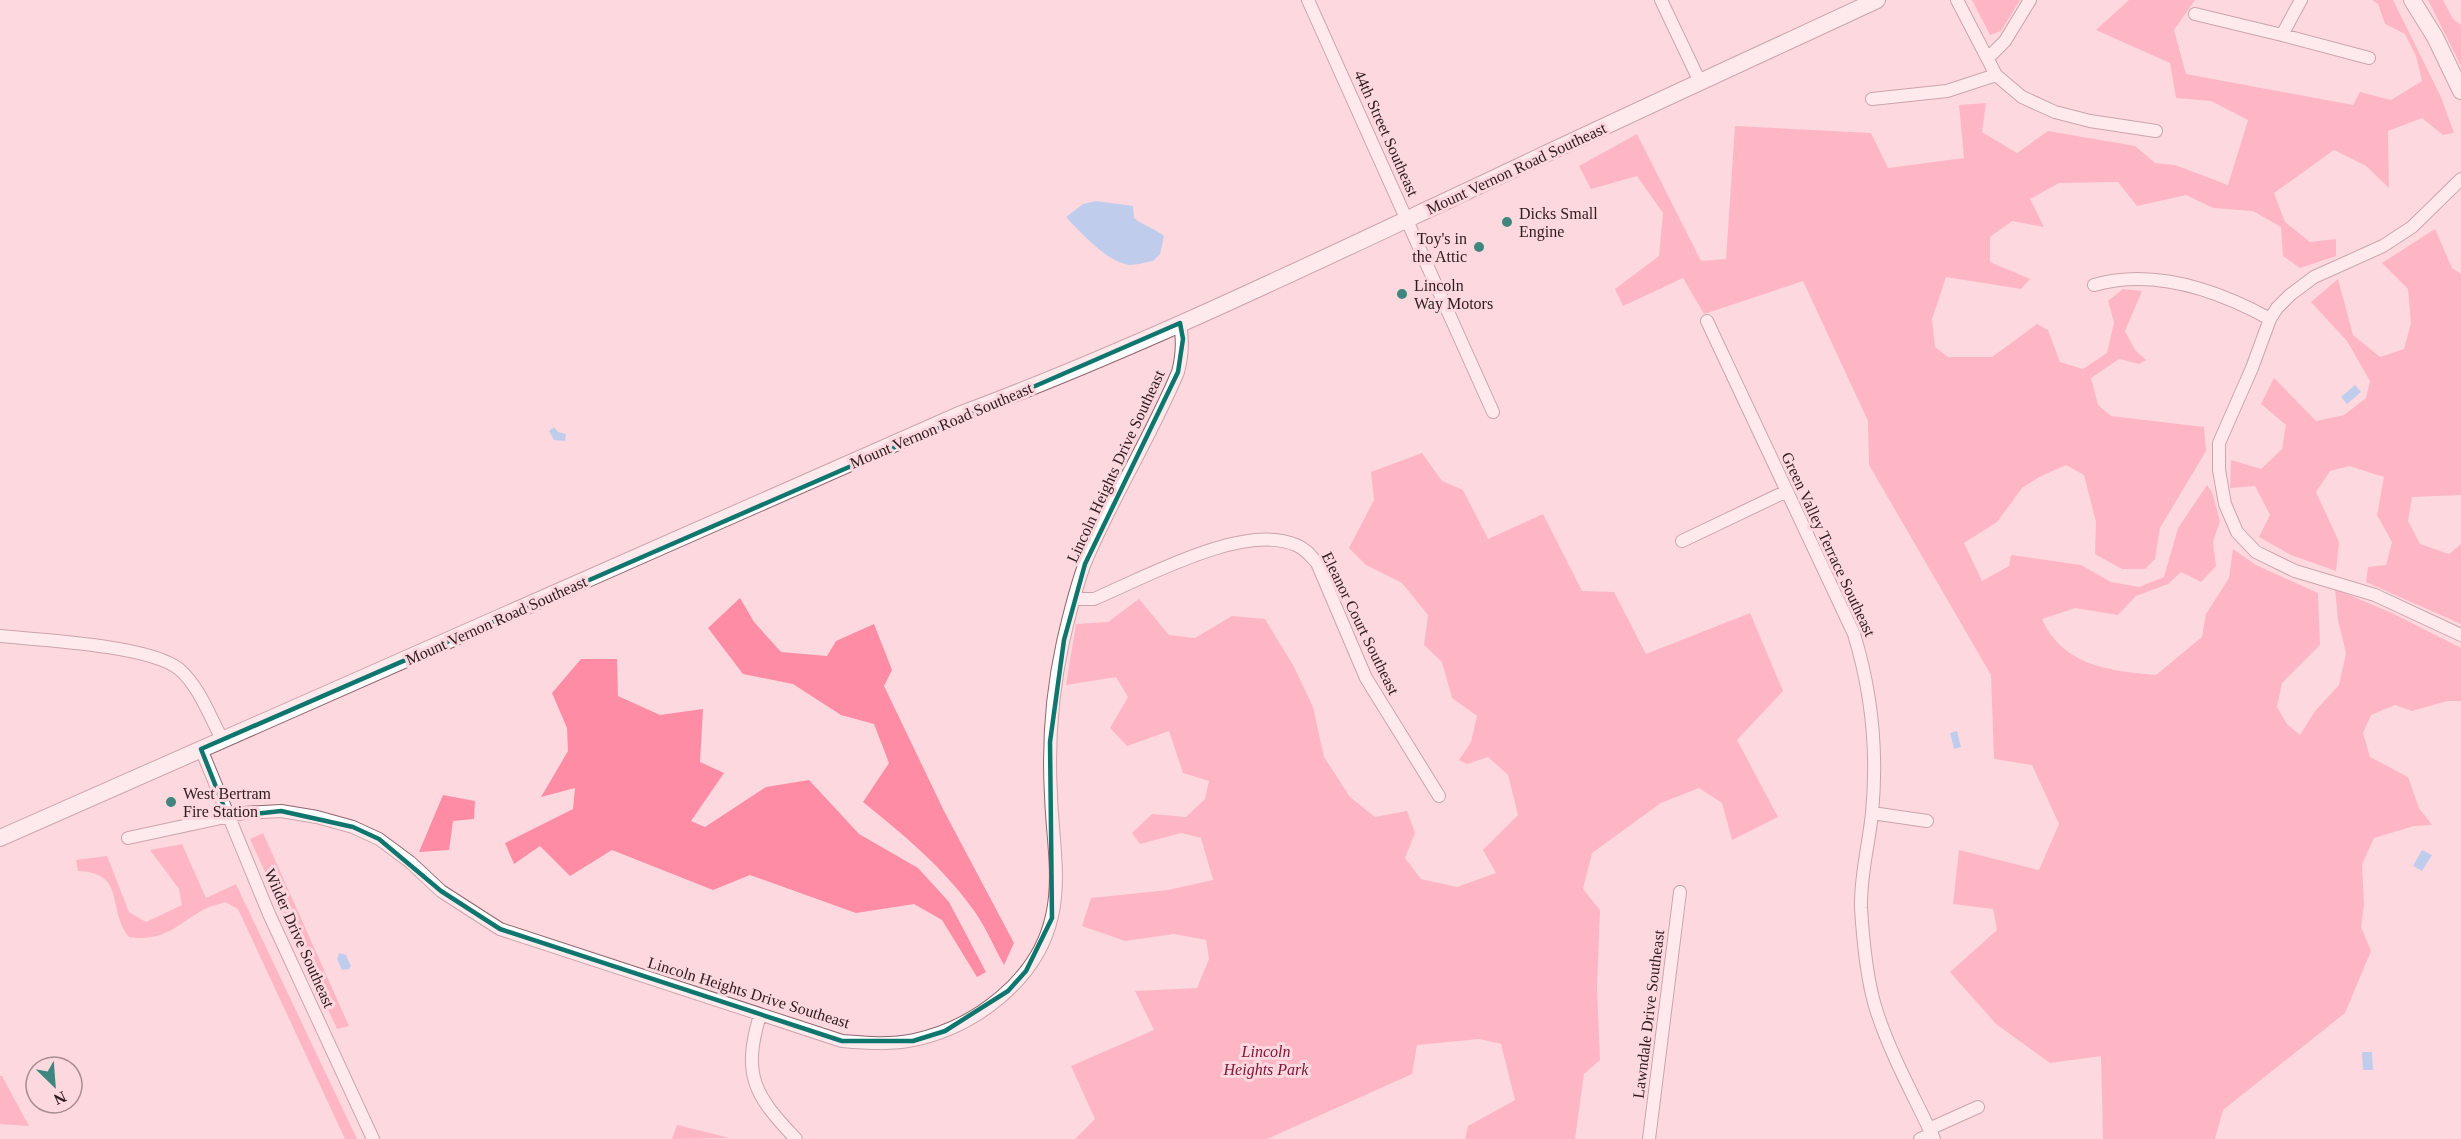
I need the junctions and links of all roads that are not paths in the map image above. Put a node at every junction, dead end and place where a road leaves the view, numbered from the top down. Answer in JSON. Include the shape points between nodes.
{"nodes":[{"id":1,"x":1308,"y":0,"type":"edge"},
{"id":2,"x":1661,"y":0,"type":"edge"},
{"id":3,"x":1877,"y":0,"type":"edge"},
{"id":4,"x":1957,"y":0,"type":"edge"},
{"id":5,"x":2030,"y":0,"type":"edge"},
{"id":6,"x":2301,"y":0,"type":"edge"},
{"id":7,"x":2412,"y":0,"type":"edge"},
{"id":8,"x":2195,"y":14,"type":"dead end"},
{"id":9,"x":2282,"y":35,"type":"junction"},
{"id":10,"x":1988,"y":58,"type":"junction"},
{"id":11,"x":2368,"y":58,"type":"dead end"},
{"id":12,"x":1996,"y":75,"type":"junction"},
{"id":13,"x":1700,"y":82,"type":"junction"},
{"id":14,"x":2461,"y":91,"type":"edge"},
{"id":15,"x":1872,"y":99,"type":"dead end"},
{"id":16,"x":2156,"y":131,"type":"dead end"},
{"id":17,"x":2461,"y":179,"type":"edge"},
{"id":18,"x":1408,"y":219,"type":"junction"},
{"id":19,"x":2094,"y":285,"type":"dead end"},
{"id":20,"x":2270,"y":319,"type":"junction"},
{"id":21,"x":1707,"y":321,"type":"dead end"},
{"id":22,"x":1180,"y":323,"type":"junction"},
{"id":23,"x":1492,"y":412,"type":"dead end"},
{"id":24,"x":1787,"y":491,"type":"junction"},
{"id":25,"x":1682,"y":541,"type":"dead end"},
{"id":26,"x":1075,"y":599,"type":"junction"},
{"id":27,"x":2461,"y":635,"type":"edge"},
{"id":28,"x":0,"y":636,"type":"edge"},
{"id":29,"x":222,"y":739,"type":"junction"},
{"id":30,"x":201,"y":749,"type":"junction"},
{"id":31,"x":1438,"y":796,"type":"dead end"},
{"id":32,"x":1872,"y":813,"type":"junction"},
{"id":33,"x":228,"y":817,"type":"junction"},
{"id":34,"x":1927,"y":821,"type":"dead end"},
{"id":35,"x":0,"y":838,"type":"edge"},
{"id":36,"x":128,"y":838,"type":"dead end"},
{"id":37,"x":1680,"y":892,"type":"dead end"},
{"id":38,"x":760,"y":1015,"type":"junction"},
{"id":39,"x":1978,"y":1107,"type":"dead end"},
{"id":40,"x":1929,"y":1135,"type":"edge"},
{"id":41,"x":374,"y":1139,"type":"edge"},
{"id":42,"x":796,"y":1139,"type":"edge"},
{"id":43,"x":1649,"y":1139,"type":"edge"}],
"edges":[{"from":1,"to":18,"type":"street","name":"44th Street Southeast"},
{"from":2,"to":13,"type":"street"},
{"from":3,"to":13,"type":"main road","name":"Mount Vernon Road Southeast"},
{"from":4,"to":10,"type":"street"},
{"from":5,"to":10,"type":"street","via":[[2005,41]]},
{"from":6,"to":9,"type":"street"},
{"from":7,"to":14,"type":"main road"},
{"from":8,"to":9,"type":"street"},
{"from":9,"to":11,"type":"street"},
{"from":10,"to":12,"type":"street"},
{"from":12,"to":15,"type":"street","via":[[1947,91]]},
{"from":12,"to":16,"type":"street","via":[[2022,97],[2055,112]]},
{"from":13,"to":18,"type":"main road","name":"Mount Vernon Road Southeast"},
{"from":17,"to":20,"type":"street","via":[[2412,227],[2383,246],[2314,277],[2290,295]]},
{"from":18,"to":22,"type":"main road","name":"Mount Vernon Road Southeast"},
{"from":18,"to":23,"type":"street","name":"44th Street Southeast"},
{"from":19,"to":20,"type":"street","via":[[2115,279],[2168,281],[2236,300]]},
{"from":20,"to":27,"type":"street","via":[[2219,443],[2225,504],[2237,532],[2256,552],[2295,571],[2375,595]]},
{"from":21,"to":24,"type":"street","name":"Green Valley Terrace Southeast"},
{"from":22,"to":26,"type":"street","name":"Lincoln Heights Drive Southeast","via":[[1183,339],[1178,372],[1085,564]]},
{"from":22,"to":29,"type":"main road","name":"Mount Vernon Road Southeast","via":[[959,415]]},
{"from":24,"to":25,"type":"street"},
{"from":24,"to":32,"type":"street","name":"Green Valley Terrace Southeast","via":[[1854,634],[1866,673],[1875,750]]},
{"from":26,"to":31,"type":"street","name":"Eleanor Court Southeast","via":[[1094,600],[1230,543],[1265,539],[1295,544],[1317,563],[1366,678]]},
{"from":26,"to":38,"type":"street","name":"Lincoln Heights Drive Southeast","via":[[1052,713],[1052,918],[1026,970],[1005,995],[978,1014],[945,1031],[913,1041],[842,1041]]},
{"from":28,"to":29,"type":"street","via":[[93,645],[161,658],[180,670]]},
{"from":29,"to":30,"type":"main road","name":"Mount Vernon Road Southeast"},
{"from":30,"to":33,"type":"street","name":"Wilder Drive Southeast"},
{"from":30,"to":35,"type":"main road","name":"Mount Vernon Road Southeast"},
{"from":32,"to":34,"type":"street"},
{"from":32,"to":40,"type":"street","name":"Green Valley Terrace Southeast","via":[[1861,905],[1868,976],[1875,1006]]},
{"from":33,"to":36,"type":"street","name":"Lincoln Heights Drive Southeast"},
{"from":33,"to":38,"type":"street","name":"Lincoln Heights Drive Southeast","via":[[281,812],[353,827],[379,839],[441,891],[500,929]]},
{"from":33,"to":41,"type":"street","name":"Wilder Drive Southeast"},
{"from":37,"to":43,"type":"street","name":"Lawndale Drive Southeast"},
{"from":38,"to":42,"type":"street","via":[[750,1063],[755,1085]]},
{"from":39,"to":40,"type":"street"}]}
